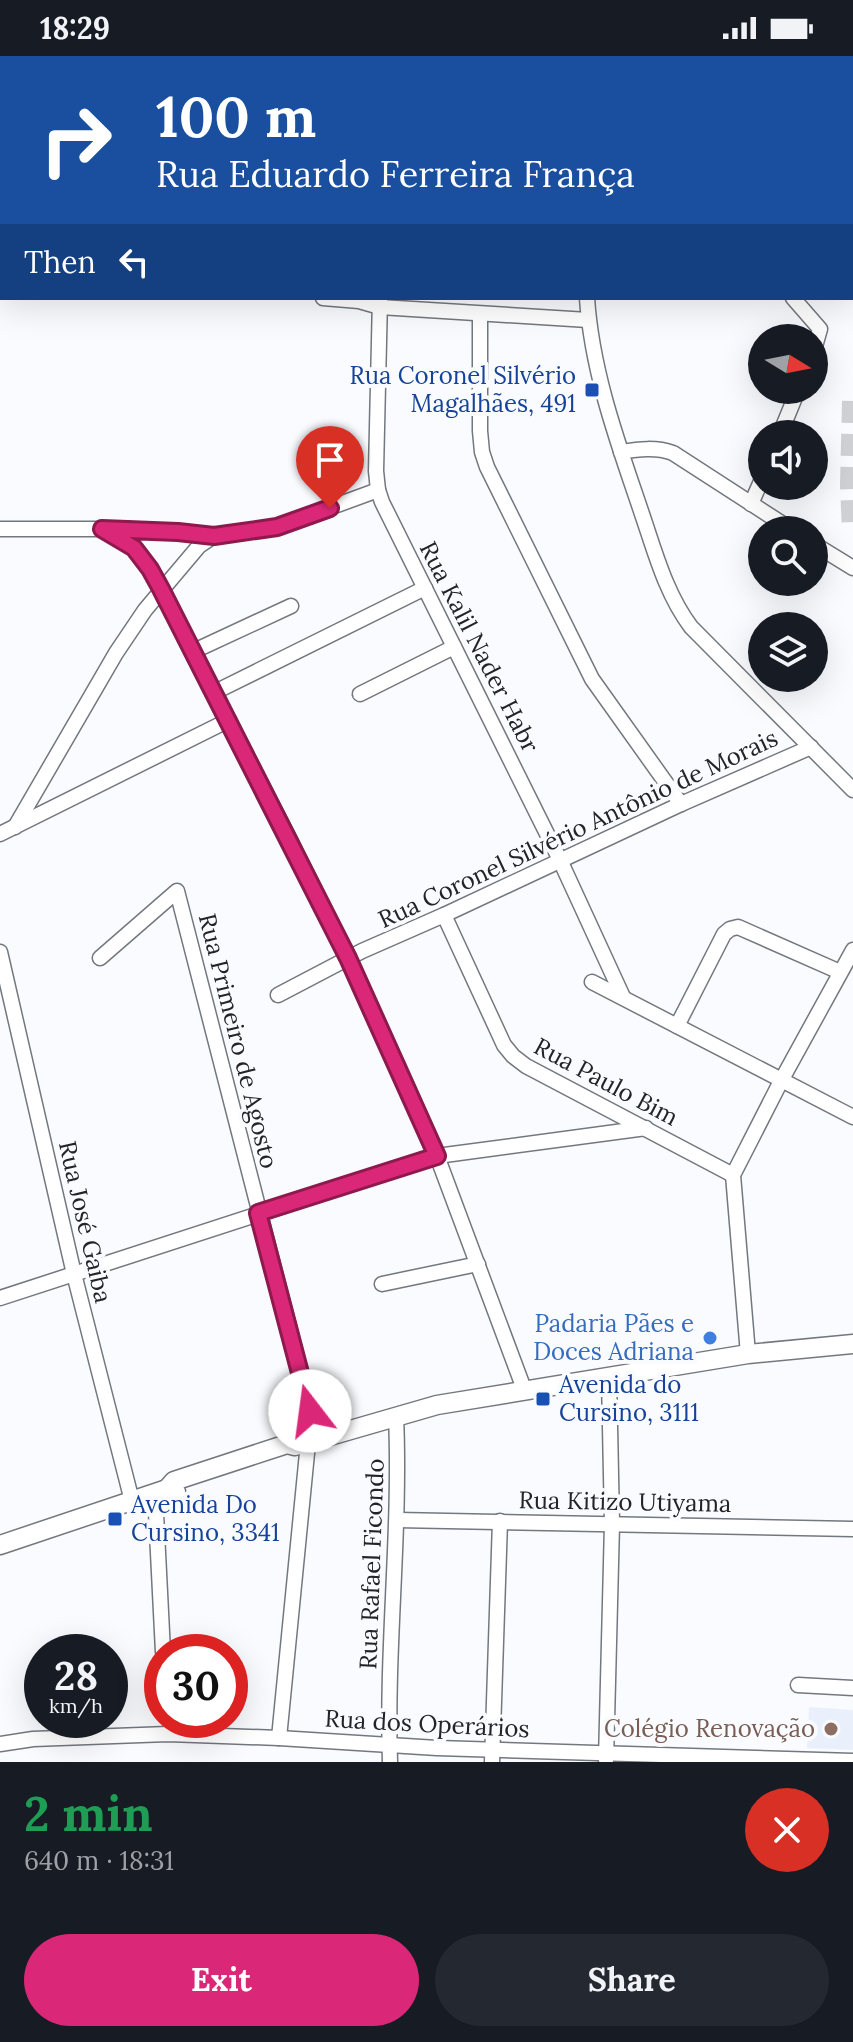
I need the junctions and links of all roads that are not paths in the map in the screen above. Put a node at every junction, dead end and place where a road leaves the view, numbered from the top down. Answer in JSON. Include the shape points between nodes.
{"nodes":[{"id":1,"x":347,"y":300,"type":"edge"},
{"id":2,"x":587,"y":300,"type":"edge"},
{"id":3,"x":795,"y":300,"type":"edge"},
{"id":4,"x":380,"y":302,"type":"edge"},
{"id":5,"x":480,"y":314,"type":"junction"},
{"id":6,"x":588,"y":320,"type":"junction"},
{"id":7,"x":816,"y":324,"type":"edge"},
{"id":8,"x":621,"y":452,"type":"junction"},
{"id":9,"x":378,"y":490,"type":"junction"},
{"id":10,"x":753,"y":500,"type":"edge"},
{"id":11,"x":751,"y":504,"type":"junction"},
{"id":12,"x":770,"y":516,"type":"edge"},
{"id":13,"x":0,"y":529,"type":"edge"},
{"id":14,"x":102,"y":529,"type":"junction"},
{"id":15,"x":214,"y":536,"type":"junction"},
{"id":16,"x":828,"y":553,"type":"edge"},
{"id":17,"x":853,"y":568,"type":"edge"},
{"id":18,"x":425,"y":588,"type":"junction"},
{"id":19,"x":161,"y":589,"type":"junction"},
{"id":20,"x":291,"y":606,"type":"dead end"},
{"id":21,"x":454,"y":647,"type":"junction"},
{"id":22,"x":194,"y":651,"type":"junction"},
{"id":23,"x":215,"y":692,"type":"junction"},
{"id":24,"x":360,"y":694,"type":"dead end"},
{"id":25,"x":229,"y":720,"type":"junction"},
{"id":26,"x":811,"y":747,"type":"junction"},
{"id":27,"x":853,"y":790,"type":"edge"},
{"id":28,"x":681,"y":804,"type":"junction"},
{"id":29,"x":15,"y":827,"type":"junction"},
{"id":30,"x":0,"y":834,"type":"edge"},
{"id":31,"x":560,"y":860,"type":"junction"},
{"id":32,"x":444,"y":915,"type":"junction"},
{"id":33,"x":853,"y":950,"type":"edge"},
{"id":34,"x":0,"y":952,"type":"edge"},
{"id":35,"x":100,"y":958,"type":"dead end"},
{"id":36,"x":348,"y":958,"type":"junction"},
{"id":37,"x":840,"y":972,"type":"junction"},
{"id":38,"x":592,"y":982,"type":"dead end"},
{"id":39,"x":278,"y":995,"type":"dead end"},
{"id":40,"x":623,"y":997,"type":"junction"},
{"id":41,"x":677,"y":1026,"type":"junction"},
{"id":42,"x":781,"y":1081,"type":"junction"},
{"id":43,"x":853,"y":1117,"type":"edge"},
{"id":44,"x":646,"y":1128,"type":"junction"},
{"id":45,"x":437,"y":1156,"type":"junction"},
{"id":46,"x":733,"y":1175,"type":"junction"},
{"id":47,"x":258,"y":1213,"type":"junction"},
{"id":48,"x":478,"y":1264,"type":"junction"},
{"id":49,"x":74,"y":1274,"type":"junction"},
{"id":50,"x":382,"y":1284,"type":"dead end"},
{"id":51,"x":0,"y":1298,"type":"edge"},
{"id":52,"x":853,"y":1344,"type":"edge"},
{"id":53,"x":748,"y":1354,"type":"junction"},
{"id":54,"x":609,"y":1377,"type":"junction"},
{"id":55,"x":524,"y":1389,"type":"junction"},
{"id":56,"x":396,"y":1416,"type":"junction"},
{"id":57,"x":307,"y":1443,"type":"junction"},
{"id":58,"x":161,"y":1491,"type":"junction"},
{"id":59,"x":132,"y":1501,"type":"junction"},
{"id":60,"x":397,"y":1520,"type":"junction"},
{"id":61,"x":500,"y":1521,"type":"junction"},
{"id":62,"x":612,"y":1524,"type":"junction"},
{"id":63,"x":853,"y":1529,"type":"edge"},
{"id":64,"x":0,"y":1545,"type":"edge"},
{"id":65,"x":163,"y":1634,"type":"edge"},
{"id":66,"x":798,"y":1685,"type":"dead end"},
{"id":67,"x":853,"y":1688,"type":"edge"},
{"id":68,"x":144,"y":1729,"type":"edge"},
{"id":69,"x":248,"y":1735,"type":"edge"},
{"id":70,"x":279,"y":1738,"type":"junction"},
{"id":71,"x":0,"y":1744,"type":"edge"},
{"id":72,"x":390,"y":1745,"type":"junction"},
{"id":73,"x":493,"y":1756,"type":"edge"},
{"id":74,"x":606,"y":1758,"type":"edge"},
{"id":75,"x":853,"y":1761,"type":"edge"},
{"id":76,"x":390,"y":1762,"type":"edge"}],
"edges":[{"from":1,"to":4,"type":"street"},
{"from":2,"to":6,"type":"street"},
{"from":3,"to":7,"type":"street"},
{"from":4,"to":5,"type":"street"},
{"from":4,"to":9,"type":"street","name":"Rua Kalil Nader Habr"},
{"from":5,"to":6,"type":"street"},
{"from":5,"to":28,"type":"street","via":[[480,431],[487,467],[592,679]]},
{"from":6,"to":8,"type":"street"},
{"from":8,"to":11,"type":"street","via":[[673,453]]},
{"from":8,"to":26,"type":"street","via":[[683,617]]},
{"from":9,"to":15,"type":"street","via":[[277,527]]},
{"from":9,"to":18,"type":"street","name":"Rua Kalil Nader Habr"},
{"from":10,"to":11,"type":"street"},
{"from":11,"to":12,"type":"street"},
{"from":13,"to":14,"type":"street"},
{"from":14,"to":15,"type":"street"},
{"from":14,"to":19,"type":"street","via":[[134,548]]},
{"from":15,"to":19,"type":"street"},
{"from":16,"to":17,"type":"street"},
{"from":18,"to":21,"type":"street","name":"Rua Kalil Nader Habr"},
{"from":18,"to":23,"type":"street"},
{"from":19,"to":22,"type":"street"},
{"from":19,"to":29,"type":"street","via":[[116,653]]},
{"from":20,"to":22,"type":"street"},
{"from":21,"to":24,"type":"street"},
{"from":21,"to":31,"type":"street","name":"Rua Kalil Nader Habr"},
{"from":22,"to":23,"type":"street"},
{"from":23,"to":25,"type":"street"},
{"from":25,"to":29,"type":"street"},
{"from":25,"to":36,"type":"street"},
{"from":26,"to":27,"type":"street"},
{"from":26,"to":28,"type":"street","name":"Rua Coronel Silvério Antônio de Morais"},
{"from":28,"to":31,"type":"street","name":"Rua Coronel Silvério Antônio de Morais"},
{"from":29,"to":30,"type":"street"},
{"from":31,"to":32,"type":"street","name":"Rua Coronel Silvério Antônio de Morais"},
{"from":31,"to":40,"type":"street","name":"Rua Kalil Nader Habr"},
{"from":32,"to":36,"type":"street","name":"Rua Coronel Silvério Antônio de Morais"},
{"from":32,"to":44,"type":"street","name":"Rua Paulo Bim","via":[[513,1056]]},
{"from":33,"to":37,"type":"street"},
{"from":34,"to":49,"type":"street","name":"Rua José Gaiba"},
{"from":35,"to":47,"type":"street","name":"Rua Primeiro de Agosto","via":[[177,891]]},
{"from":36,"to":39,"type":"street","name":"Rua Coronel Silvério Antônio de Morais"},
{"from":36,"to":45,"type":"street"},
{"from":37,"to":41,"type":"street","via":[[738,927],[730,929]]},
{"from":37,"to":42,"type":"street"},
{"from":38,"to":40,"type":"street"},
{"from":40,"to":41,"type":"street"},
{"from":41,"to":42,"type":"street"},
{"from":42,"to":43,"type":"street"},
{"from":42,"to":46,"type":"street"},
{"from":44,"to":45,"type":"street"},
{"from":44,"to":46,"type":"street","name":"Rua Paulo Bim"},
{"from":45,"to":47,"type":"street"},
{"from":45,"to":48,"type":"street"},
{"from":46,"to":53,"type":"street"},
{"from":47,"to":49,"type":"street"},
{"from":47,"to":57,"type":"street","name":"Rua Primeiro de Agosto"},
{"from":48,"to":50,"type":"street"},
{"from":48,"to":55,"type":"street"},
{"from":49,"to":51,"type":"street"},
{"from":49,"to":59,"type":"street","name":"Rua José Gaiba"},
{"from":52,"to":53,"type":"main road"},
{"from":53,"to":54,"type":"main road"},
{"from":54,"to":55,"type":"main road"},
{"from":54,"to":62,"type":"street"},
{"from":55,"to":56,"type":"main road"},
{"from":56,"to":57,"type":"main road"},
{"from":56,"to":60,"type":"street","name":"Rua Rafael Ficondo"},
{"from":57,"to":58,"type":"main road","via":[[177,1492]]},
{"from":57,"to":70,"type":"street"},
{"from":58,"to":59,"type":"main road"},
{"from":58,"to":65,"type":"street"},
{"from":59,"to":64,"type":"main road"},
{"from":60,"to":61,"type":"street","name":"Rua Kitizo Utiyama"},
{"from":60,"to":72,"type":"street","name":"Rua Rafael Ficondo"},
{"from":61,"to":62,"type":"street","name":"Rua Kitizo Utiyama"},
{"from":61,"to":73,"type":"street"},
{"from":62,"to":63,"type":"street","name":"Rua Kitizo Utiyama"},
{"from":62,"to":74,"type":"street"},
{"from":66,"to":67,"type":"street"},
{"from":68,"to":71,"type":"street","name":"Rua dos Operários"},
{"from":69,"to":70,"type":"street","name":"Rua dos Operários"},
{"from":70,"to":72,"type":"street","name":"Rua dos Operários"},
{"from":72,"to":73,"type":"street","name":"Rua dos Operários"},
{"from":72,"to":76,"type":"street","name":"Rua Rafael Ficondo"},
{"from":73,"to":74,"type":"street","name":"Rua dos Operários"},
{"from":74,"to":75,"type":"street","name":"Rua dos Operários"}]}
